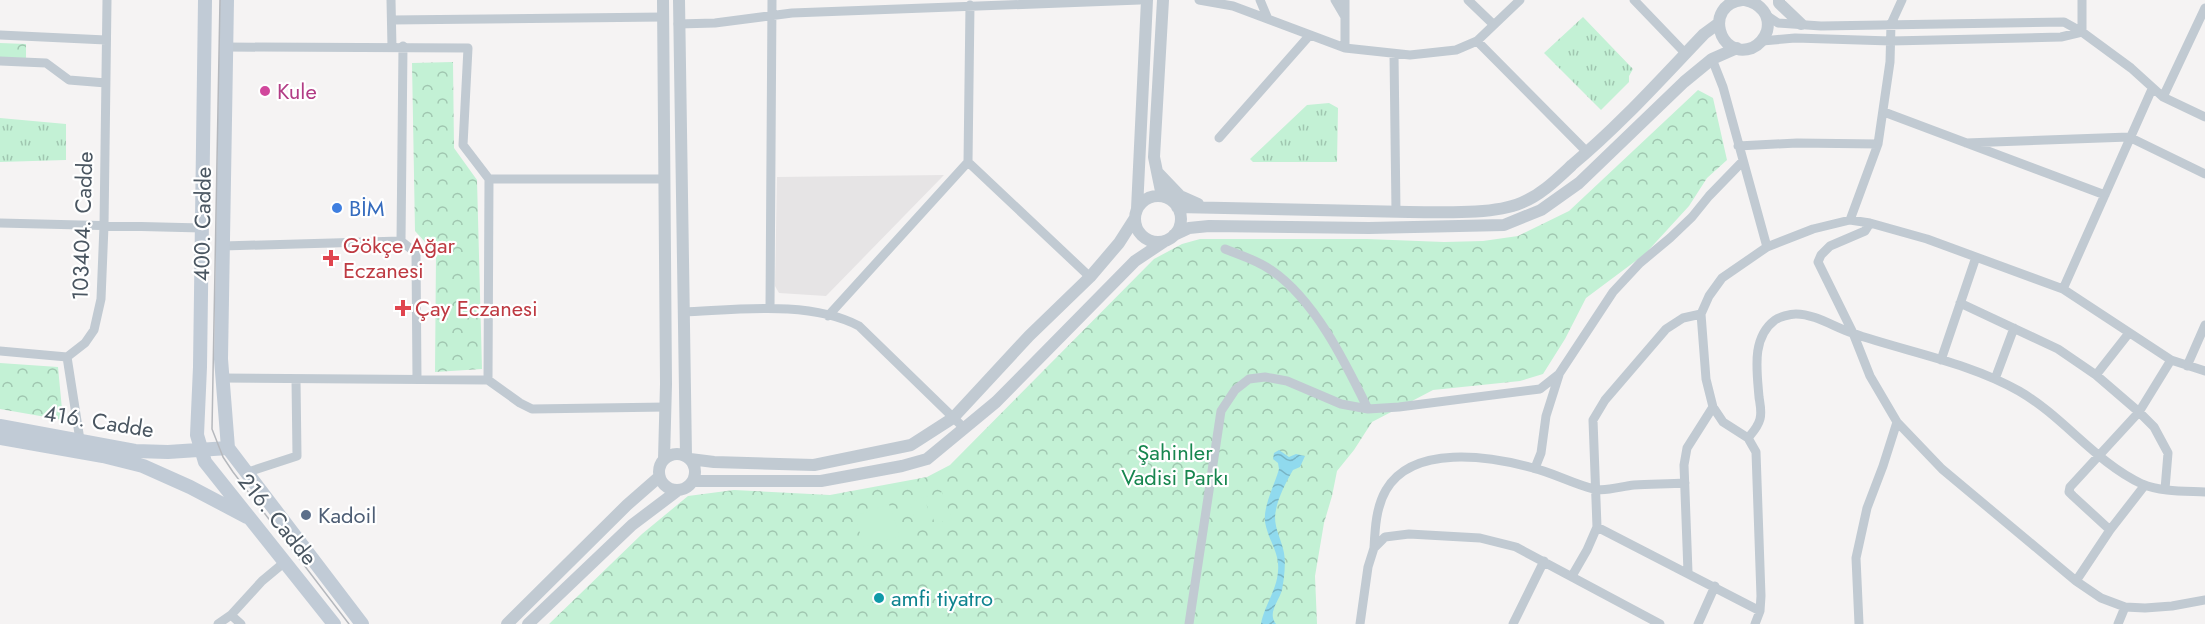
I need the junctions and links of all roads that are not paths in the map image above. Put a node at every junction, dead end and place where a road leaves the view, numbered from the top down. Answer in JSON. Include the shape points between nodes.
{"nodes":[{"id":1,"x":107,"y":0,"type":"edge"},
{"id":2,"x":205,"y":0,"type":"edge"},
{"id":3,"x":227,"y":0,"type":"edge"},
{"id":4,"x":392,"y":0,"type":"edge"},
{"id":5,"x":663,"y":0,"type":"edge"},
{"id":6,"x":679,"y":0,"type":"edge"},
{"id":7,"x":772,"y":0,"type":"edge"},
{"id":8,"x":1140,"y":0,"type":"edge"},
{"id":9,"x":1147,"y":0,"type":"edge"},
{"id":10,"x":1163,"y":0,"type":"edge"},
{"id":11,"x":1200,"y":0,"type":"edge"},
{"id":12,"x":1260,"y":0,"type":"edge"},
{"id":13,"x":1335,"y":0,"type":"edge"},
{"id":14,"x":1345,"y":0,"type":"edge"},
{"id":15,"x":1468,"y":0,"type":"edge"},
{"id":16,"x":1521,"y":0,"type":"edge"},
{"id":17,"x":1634,"y":0,"type":"edge"},
{"id":18,"x":1741,"y":0,"type":"edge"},
{"id":19,"x":1779,"y":0,"type":"edge"},
{"id":20,"x":1902,"y":0,"type":"edge"},
{"id":21,"x":2082,"y":0,"type":"edge"},
{"id":22,"x":2198,"y":0,"type":"edge"},
{"id":23,"x":1042,"y":1,"type":"edge"},
{"id":24,"x":970,"y":5,"type":"junction"},
{"id":25,"x":2205,"y":7,"type":"edge"},
{"id":26,"x":1766,"y":8,"type":"edge"},
{"id":27,"x":771,"y":16,"type":"junction"},
{"id":28,"x":663,"y":17,"type":"junction"},
{"id":29,"x":1268,"y":19,"type":"junction"},
{"id":30,"x":1347,"y":19,"type":"junction"},
{"id":31,"x":392,"y":20,"type":"junction"},
{"id":32,"x":1719,"y":23,"type":"junction"},
{"id":33,"x":678,"y":24,"type":"junction"},
{"id":34,"x":1801,"y":24,"type":"junction"},
{"id":35,"x":1891,"y":24,"type":"junction"},
{"id":36,"x":1494,"y":25,"type":"junction"},
{"id":37,"x":2082,"y":32,"type":"junction"},
{"id":38,"x":0,"y":35,"type":"edge"},
{"id":39,"x":1309,"y":36,"type":"junction"},
{"id":40,"x":106,"y":40,"type":"junction"},
{"id":41,"x":1477,"y":41,"type":"junction"},
{"id":42,"x":1762,"y":41,"type":"junction"},
{"id":43,"x":1891,"y":41,"type":"junction"},
{"id":44,"x":392,"y":46,"type":"junction"},
{"id":45,"x":403,"y":46,"type":"junction"},
{"id":46,"x":225,"y":47,"type":"junction"},
{"id":47,"x":1345,"y":48,"type":"junction"},
{"id":48,"x":1737,"y":48,"type":"junction"},
{"id":49,"x":1685,"y":53,"type":"junction"},
{"id":50,"x":1394,"y":54,"type":"junction"},
{"id":51,"x":1712,"y":59,"type":"junction"},
{"id":52,"x":0,"y":62,"type":"edge"},
{"id":53,"x":106,"y":83,"type":"junction"},
{"id":54,"x":2152,"y":89,"type":"junction"},
{"id":55,"x":2163,"y":97,"type":"junction"},
{"id":56,"x":1884,"y":112,"type":"junction"},
{"id":57,"x":2205,"y":117,"type":"edge"},
{"id":58,"x":2129,"y":137,"type":"junction"},
{"id":59,"x":1219,"y":138,"type":"dead end"},
{"id":60,"x":1966,"y":143,"type":"junction"},
{"id":61,"x":1878,"y":144,"type":"junction"},
{"id":62,"x":1738,"y":146,"type":"junction"},
{"id":63,"x":1587,"y":152,"type":"junction"},
{"id":64,"x":968,"y":162,"type":"junction"},
{"id":65,"x":1742,"y":162,"type":"junction"},
{"id":66,"x":1157,"y":172,"type":"junction"},
{"id":67,"x":2205,"y":174,"type":"edge"},
{"id":68,"x":489,"y":179,"type":"junction"},
{"id":69,"x":663,"y":179,"type":"junction"},
{"id":70,"x":2105,"y":195,"type":"junction"},
{"id":71,"x":1162,"y":196,"type":"junction"},
{"id":72,"x":1177,"y":207,"type":"junction"},
{"id":73,"x":1204,"y":207,"type":"junction"},
{"id":74,"x":1396,"y":212,"type":"junction"},
{"id":75,"x":1136,"y":214,"type":"junction"},
{"id":76,"x":1850,"y":220,"type":"junction"},
{"id":77,"x":0,"y":223,"type":"edge"},
{"id":78,"x":1870,"y":223,"type":"junction"},
{"id":79,"x":104,"y":226,"type":"junction"},
{"id":80,"x":202,"y":228,"type":"junction"},
{"id":81,"x":1170,"y":238,"type":"junction"},
{"id":82,"x":402,"y":241,"type":"junction"},
{"id":83,"x":223,"y":246,"type":"junction"},
{"id":84,"x":1767,"y":247,"type":"junction"},
{"id":85,"x":1225,"y":249,"type":"dead end"},
{"id":86,"x":1976,"y":257,"type":"junction"},
{"id":87,"x":1090,"y":277,"type":"junction"},
{"id":88,"x":2063,"y":289,"type":"junction"},
{"id":89,"x":1960,"y":303,"type":"junction"},
{"id":90,"x":770,"y":308,"type":"junction"},
{"id":91,"x":682,"y":312,"type":"junction"},
{"id":92,"x":1701,"y":314,"type":"junction"},
{"id":93,"x":828,"y":316,"type":"junction"},
{"id":94,"x":2205,"y":325,"type":"edge"},
{"id":95,"x":2014,"y":328,"type":"junction"},
{"id":96,"x":1853,"y":333,"type":"junction"},
{"id":97,"x":2129,"y":333,"type":"junction"},
{"id":98,"x":0,"y":351,"type":"edge"},
{"id":99,"x":67,"y":357,"type":"junction"},
{"id":100,"x":1941,"y":360,"type":"junction"},
{"id":101,"x":2171,"y":360,"type":"junction"},
{"id":102,"x":2187,"y":366,"type":"junction"},
{"id":103,"x":2205,"y":371,"type":"edge"},
{"id":104,"x":1559,"y":374,"type":"junction"},
{"id":105,"x":2096,"y":375,"type":"junction"},
{"id":106,"x":221,"y":378,"type":"junction"},
{"id":107,"x":417,"y":379,"type":"junction"},
{"id":108,"x":1995,"y":379,"type":"junction"},
{"id":109,"x":296,"y":380,"type":"junction"},
{"id":110,"x":488,"y":380,"type":"junction"},
{"id":111,"x":666,"y":407,"type":"junction"},
{"id":112,"x":1713,"y":407,"type":"junction"},
{"id":113,"x":1368,"y":409,"type":"junction"},
{"id":114,"x":2139,"y":412,"type":"junction"},
{"id":115,"x":953,"y":418,"type":"junction"},
{"id":116,"x":1897,"y":422,"type":"junction"},
{"id":117,"x":0,"y":426,"type":"edge"},
{"id":118,"x":964,"y":428,"type":"junction"},
{"id":119,"x":197,"y":432,"type":"junction"},
{"id":120,"x":685,"y":434,"type":"junction"},
{"id":121,"x":0,"y":438,"type":"edge"},
{"id":122,"x":1748,"y":438,"type":"junction"},
{"id":123,"x":80,"y":440,"type":"junction"},
{"id":124,"x":228,"y":448,"type":"junction"},
{"id":125,"x":201,"y":450,"type":"junction"},
{"id":126,"x":168,"y":452,"type":"junction"},
{"id":127,"x":2098,"y":455,"type":"junction"},
{"id":128,"x":688,"y":458,"type":"junction"},
{"id":129,"x":664,"y":459,"type":"junction"},
{"id":130,"x":714,"y":462,"type":"junction"},
{"id":131,"x":1535,"y":468,"type":"junction"},
{"id":132,"x":245,"y":473,"type":"junction"},
{"id":133,"x":659,"y":477,"type":"junction"},
{"id":134,"x":693,"y":481,"type":"junction"},
{"id":135,"x":1684,"y":483,"type":"junction"},
{"id":136,"x":2145,"y":485,"type":"junction"},
{"id":137,"x":2165,"y":489,"type":"junction"},
{"id":138,"x":677,"y":490,"type":"junction"},
{"id":139,"x":1596,"y":490,"type":"junction"},
{"id":140,"x":2205,"y":492,"type":"edge"},
{"id":141,"x":251,"y":519,"type":"junction"},
{"id":142,"x":1597,"y":527,"type":"junction"},
{"id":143,"x":2110,"y":530,"type":"junction"},
{"id":144,"x":1374,"y":548,"type":"junction"},
{"id":145,"x":286,"y":561,"type":"junction"},
{"id":146,"x":1544,"y":561,"type":"junction"},
{"id":147,"x":1688,"y":572,"type":"junction"},
{"id":148,"x":1572,"y":576,"type":"junction"},
{"id":149,"x":2076,"y":581,"type":"junction"},
{"id":150,"x":1714,"y":586,"type":"junction"},
{"id":151,"x":2205,"y":600,"type":"edge"},
{"id":152,"x":2125,"y":607,"type":"junction"},
{"id":153,"x":1760,"y":611,"type":"junction"},
{"id":154,"x":231,"y":615,"type":"junction"},
{"id":155,"x":218,"y":624,"type":"edge"},
{"id":156,"x":241,"y":624,"type":"edge"},
{"id":157,"x":334,"y":624,"type":"edge"},
{"id":158,"x":362,"y":624,"type":"edge"},
{"id":159,"x":507,"y":624,"type":"edge"},
{"id":160,"x":528,"y":624,"type":"edge"},
{"id":161,"x":1189,"y":624,"type":"edge"},
{"id":162,"x":1360,"y":624,"type":"edge"},
{"id":163,"x":1513,"y":624,"type":"edge"},
{"id":164,"x":1660,"y":624,"type":"edge"},
{"id":165,"x":1698,"y":624,"type":"edge"},
{"id":166,"x":1755,"y":624,"type":"edge"},
{"id":167,"x":1859,"y":624,"type":"edge"},
{"id":168,"x":2118,"y":624,"type":"edge"}],
"edges":[{"from":1,"to":40,"type":"street","name":"103404. Cadde"},
{"from":2,"to":80,"type":"main road","name":"400. Cadde"},
{"from":3,"to":46,"type":"main road","name":"400. Cadde"},
{"from":4,"to":31,"type":"street"},
{"from":5,"to":28,"type":"street"},
{"from":6,"to":33,"type":"street"},
{"from":7,"to":27,"type":"street"},
{"from":8,"to":23,"type":"street"},
{"from":9,"to":75,"type":"street"},
{"from":10,"to":66,"type":"street","via":[[1154,157]]},
{"from":11,"to":29,"type":"street","via":[[1233,6]]},
{"from":12,"to":29,"type":"street"},
{"from":13,"to":30,"type":"street"},
{"from":14,"to":30,"type":"street"},
{"from":15,"to":36,"type":"street"},
{"from":16,"to":36,"type":"street"},
{"from":17,"to":49,"type":"street"},
{"from":18,"to":26,"type":"street"},
{"from":18,"to":32,"type":"street","via":[[1725,8]]},
{"from":19,"to":34,"type":"street"},
{"from":20,"to":35,"type":"street"},
{"from":21,"to":37,"type":"street"},
{"from":22,"to":25,"type":"street"},
{"from":23,"to":24,"type":"street"},
{"from":24,"to":27,"type":"street"},
{"from":24,"to":64,"type":"street"},
{"from":25,"to":55,"type":"street"},
{"from":26,"to":34,"type":"street","via":[[1779,23]]},
{"from":26,"to":42,"type":"street","via":[[1767,31]]},
{"from":27,"to":33,"type":"street"},
{"from":27,"to":90,"type":"street"},
{"from":28,"to":31,"type":"street"},
{"from":28,"to":69,"type":"street"},
{"from":29,"to":39,"type":"street"},
{"from":30,"to":47,"type":"street"},
{"from":31,"to":44,"type":"street"},
{"from":32,"to":48,"type":"street","via":[[1723,39]]},
{"from":32,"to":49,"type":"street"},
{"from":33,"to":91,"type":"street"},
{"from":34,"to":35,"type":"street"},
{"from":35,"to":37,"type":"street","via":[[2064,22]]},
{"from":35,"to":43,"type":"street"},
{"from":36,"to":41,"type":"street"},
{"from":37,"to":43,"type":"street","via":[[2061,37]]},
{"from":37,"to":54,"type":"street","via":[[2131,68]]},
{"from":38,"to":40,"type":"street"},
{"from":39,"to":47,"type":"street"},
{"from":39,"to":59,"type":"street"},
{"from":40,"to":53,"type":"street","name":"103404. Cadde"},
{"from":41,"to":50,"type":"street","via":[[1456,50]]},
{"from":41,"to":63,"type":"street"},
{"from":42,"to":43,"type":"street"},
{"from":42,"to":48,"type":"street","via":[[1748,49]]},
{"from":43,"to":56,"type":"street"},
{"from":44,"to":45,"type":"street"},
{"from":44,"to":46,"type":"street"},
{"from":45,"to":68,"type":"street","via":[[468,48],[463,145]]},
{"from":45,"to":82,"type":"street"},
{"from":46,"to":83,"type":"main road","name":"400. Cadde"},
{"from":47,"to":50,"type":"street"},
{"from":48,"to":51,"type":"street"},
{"from":49,"to":63,"type":"street","via":[[1624,119]]},
{"from":50,"to":74,"type":"street"},
{"from":51,"to":62,"type":"street"},
{"from":51,"to":81,"type":"street","via":[[1579,183],[1541,210],[1504,225],[1209,226],[1190,228]]},
{"from":52,"to":53,"type":"street","via":[[46,63],[69,80]]},
{"from":53,"to":79,"type":"street","name":"103404. Cadde"},
{"from":54,"to":55,"type":"street"},
{"from":54,"to":58,"type":"street"},
{"from":55,"to":57,"type":"street"},
{"from":56,"to":60,"type":"street"},
{"from":56,"to":61,"type":"street"},
{"from":58,"to":60,"type":"street"},
{"from":58,"to":67,"type":"street"},
{"from":58,"to":70,"type":"street"},
{"from":60,"to":70,"type":"street"},
{"from":61,"to":62,"type":"street"},
{"from":61,"to":76,"type":"street"},
{"from":62,"to":65,"type":"street"},
{"from":63,"to":74,"type":"street","via":[[1546,188],[1521,203],[1489,210]]},
{"from":64,"to":87,"type":"street"},
{"from":64,"to":93,"type":"street"},
{"from":65,"to":84,"type":"street"},
{"from":65,"to":104,"type":"street","via":[[1692,217],[1613,292]]},
{"from":66,"to":71,"type":"street"},
{"from":66,"to":73,"type":"street","via":[[1180,196]]},
{"from":68,"to":69,"type":"street"},
{"from":68,"to":110,"type":"street"},
{"from":69,"to":111,"type":"street"},
{"from":70,"to":88,"type":"street"},
{"from":71,"to":72,"type":"street"},
{"from":71,"to":75,"type":"street","via":[[1144,201]]},
{"from":72,"to":73,"type":"street"},
{"from":72,"to":81,"type":"street","via":[[1180,226]]},
{"from":73,"to":74,"type":"street"},
{"from":75,"to":81,"type":"street","via":[[1137,228],[1149,240]]},
{"from":75,"to":87,"type":"street","via":[[1119,243]]},
{"from":76,"to":78,"type":"street"},
{"from":76,"to":84,"type":"street"},
{"from":77,"to":79,"type":"street"},
{"from":78,"to":86,"type":"street"},
{"from":78,"to":96,"type":"street","via":[[1865,231],[1830,246],[1818,262]]},
{"from":79,"to":80,"type":"street"},
{"from":79,"to":99,"type":"street","name":"103404. Cadde","via":[[100,299],[94,330]]},
{"from":80,"to":119,"type":"main road","name":"400. Cadde"},
{"from":81,"to":118,"type":"street","via":[[1135,261],[996,402]]},
{"from":82,"to":83,"type":"street"},
{"from":82,"to":107,"type":"street","via":[[416,253]]},
{"from":83,"to":106,"type":"main road","name":"400. Cadde"},
{"from":84,"to":92,"type":"street","via":[[1722,278]]},
{"from":85,"to":113,"type":"street","via":[[1270,269],[1288,282],[1328,335]]},
{"from":86,"to":88,"type":"street"},
{"from":86,"to":89,"type":"street"},
{"from":87,"to":115,"type":"street"},
{"from":88,"to":97,"type":"street"},
{"from":89,"to":95,"type":"street"},
{"from":89,"to":100,"type":"street"},
{"from":90,"to":91,"type":"street"},
{"from":90,"to":93,"type":"street"},
{"from":91,"to":120,"type":"street"},
{"from":92,"to":112,"type":"street","via":[[1706,379]]},
{"from":92,"to":139,"type":"street","via":[[1683,318],[1666,329],[1605,400],[1593,420]]},
{"from":93,"to":115,"type":"street","via":[[859,326]]},
{"from":94,"to":102,"type":"street"},
{"from":95,"to":105,"type":"street","via":[[2058,349]]},
{"from":95,"to":108,"type":"street"},
{"from":96,"to":100,"type":"street"},
{"from":96,"to":116,"type":"street","via":[[1870,376]]},
{"from":96,"to":122,"type":"street","via":[[1795,314],[1777,318],[1767,327],[1756,364],[1761,417]]},
{"from":97,"to":101,"type":"street"},
{"from":97,"to":105,"type":"street"},
{"from":98,"to":99,"type":"street"},
{"from":99,"to":123,"type":"street"},
{"from":100,"to":108,"type":"street"},
{"from":101,"to":102,"type":"street"},
{"from":101,"to":114,"type":"street"},
{"from":102,"to":103,"type":"street"},
{"from":104,"to":113,"type":"street","via":[[1540,389]]},
{"from":104,"to":131,"type":"street"},
{"from":105,"to":114,"type":"street"},
{"from":106,"to":109,"type":"street"},
{"from":106,"to":124,"type":"main road","name":"400. Cadde"},
{"from":107,"to":109,"type":"street"},
{"from":107,"to":110,"type":"street"},
{"from":108,"to":127,"type":"street","via":[[2056,416]]},
{"from":109,"to":132,"type":"street","via":[[297,456]]},
{"from":110,"to":111,"type":"street","via":[[532,409]]},
{"from":111,"to":129,"type":"street"},
{"from":112,"to":122,"type":"street","via":[[1723,422]]},
{"from":112,"to":135,"type":"street","via":[[1687,448]]},
{"from":113,"to":161,"type":"street","via":[[1341,404],[1287,381],[1265,377],[1249,379],[1235,390],[1221,411]]},
{"from":114,"to":127,"type":"street"},
{"from":114,"to":137,"type":"street","via":[[2154,427],[2168,453]]},
{"from":115,"to":118,"type":"street"},
{"from":115,"to":130,"type":"street","via":[[911,445],[814,465]]},
{"from":116,"to":149,"type":"street","via":[[1942,469]]},
{"from":116,"to":167,"type":"street","via":[[1867,508],[1856,558]]},
{"from":117,"to":123,"type":"main road","name":"416. Cadde"},
{"from":118,"to":134,"type":"street","via":[[927,459],[902,466],[821,481]]},
{"from":119,"to":125,"type":"main road","name":"216. Cadde"},
{"from":119,"to":126,"type":"main road","via":[[184,447]]},
{"from":120,"to":128,"type":"street"},
{"from":120,"to":130,"type":"street","via":[[698,452]]},
{"from":121,"to":141,"type":"main road","via":[[143,466]]},
{"from":122,"to":153,"type":"street","via":[[1756,452]]},
{"from":123,"to":126,"type":"main road","name":"416. Cadde","via":[[135,451]]},
{"from":124,"to":125,"type":"main road","name":"416. Cadde"},
{"from":124,"to":132,"type":"main road","name":"216. Cadde"},
{"from":125,"to":126,"type":"main road","name":"416. Cadde"},
{"from":125,"to":141,"type":"main road","name":"216. Cadde","via":[[205,462]]},
{"from":127,"to":136,"type":"street"},
{"from":127,"to":143,"type":"street","via":[[2069,492]]},
{"from":128,"to":129,"type":"street","via":[[677,454]]},
{"from":128,"to":130,"type":"street"},
{"from":128,"to":134,"type":"street","via":[[695,467]]},
{"from":129,"to":133,"type":"street"},
{"from":131,"to":139,"type":"street"},
{"from":131,"to":144,"type":"street","via":[[1494,459],[1451,458],[1418,463],[1396,476],[1384,492]]},
{"from":132,"to":158,"type":"main road","name":"216. Cadde"},
{"from":133,"to":138,"type":"street","via":[[664,485]]},
{"from":133,"to":159,"type":"street"},
{"from":134,"to":138,"type":"street","via":[[687,488]]},
{"from":135,"to":139,"type":"street"},
{"from":135,"to":147,"type":"street"},
{"from":136,"to":137,"type":"street"},
{"from":136,"to":143,"type":"street"},
{"from":137,"to":140,"type":"street"},
{"from":138,"to":160,"type":"street","via":[[632,525]]},
{"from":139,"to":142,"type":"street"},
{"from":141,"to":145,"type":"main road","name":"216. Cadde"},
{"from":142,"to":147,"type":"street"},
{"from":142,"to":148,"type":"street"},
{"from":143,"to":149,"type":"street"},
{"from":144,"to":146,"type":"street","via":[[1385,537],[1458,536],[1516,547]]},
{"from":144,"to":162,"type":"street"},
{"from":145,"to":154,"type":"street"},
{"from":145,"to":157,"type":"main road","name":"216. Cadde"},
{"from":146,"to":148,"type":"street"},
{"from":146,"to":163,"type":"street"},
{"from":147,"to":150,"type":"street"},
{"from":148,"to":164,"type":"street"},
{"from":149,"to":152,"type":"street","via":[[2101,598]]},
{"from":150,"to":153,"type":"street"},
{"from":150,"to":165,"type":"street"},
{"from":151,"to":152,"type":"street","via":[[2172,606]]},
{"from":152,"to":168,"type":"street"},
{"from":153,"to":166,"type":"street"},
{"from":154,"to":155,"type":"street"},
{"from":154,"to":156,"type":"street"}]}
